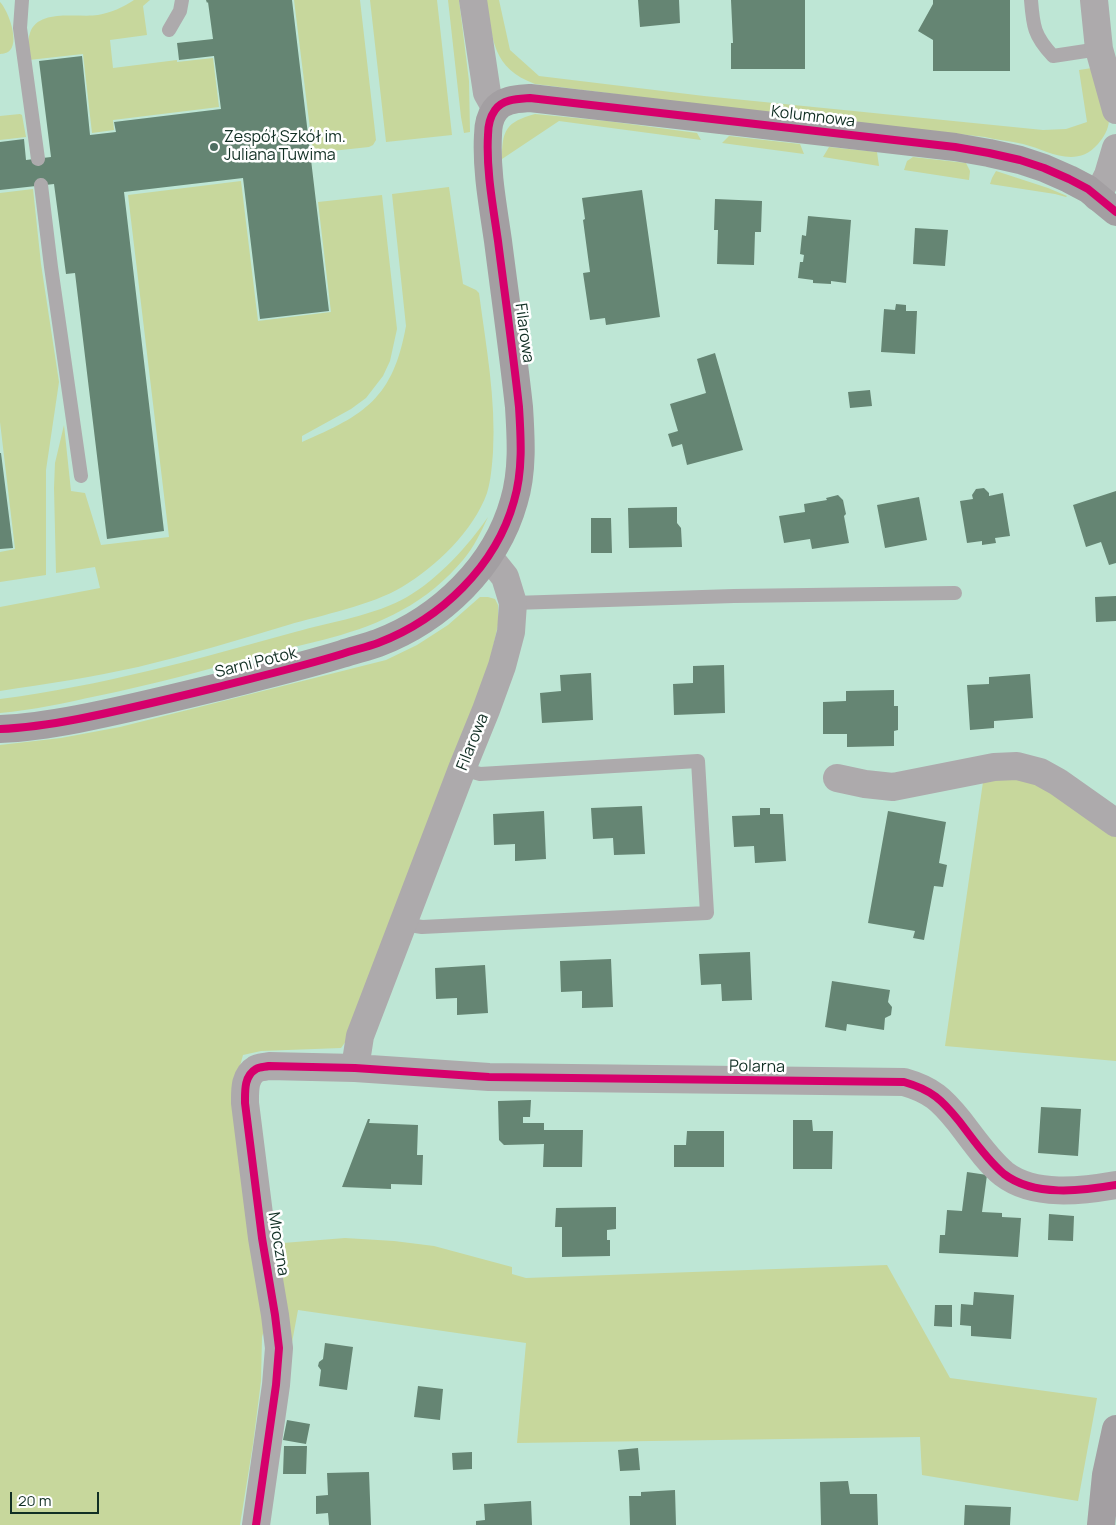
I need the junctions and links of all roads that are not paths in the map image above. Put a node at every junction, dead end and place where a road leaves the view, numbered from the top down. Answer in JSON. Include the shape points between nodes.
{"nodes":[{"id":1,"x":22,"y":0,"type":"edge"},
{"id":2,"x":182,"y":0,"type":"edge"},
{"id":3,"x":473,"y":0,"type":"edge"},
{"id":4,"x":1031,"y":0,"type":"edge"},
{"id":5,"x":1094,"y":0,"type":"edge"},
{"id":6,"x":169,"y":30,"type":"dead end"},
{"id":7,"x":1099,"y":49,"type":"junction"},
{"id":8,"x":496,"y":109,"type":"junction"},
{"id":9,"x":1116,"y":110,"type":"edge"},
{"id":10,"x":1116,"y":148,"type":"edge"},
{"id":11,"x":38,"y":159,"type":"dead end"},
{"id":12,"x":42,"y":185,"type":"dead end"},
{"id":13,"x":1106,"y":204,"type":"edge"},
{"id":14,"x":81,"y":476,"type":"dead end"},
{"id":15,"x":489,"y":557,"type":"junction"},
{"id":16,"x":955,"y":592,"type":"dead end"},
{"id":17,"x":513,"y":603,"type":"junction"},
{"id":18,"x":0,"y":729,"type":"edge"},
{"id":19,"x":462,"y":769,"type":"junction"},
{"id":20,"x":837,"y":778,"type":"dead end"},
{"id":21,"x":1116,"y":823,"type":"edge"},
{"id":22,"x":403,"y":924,"type":"junction"},
{"id":23,"x":355,"y":1068,"type":"junction"},
{"id":24,"x":1116,"y":1184,"type":"edge"},
{"id":25,"x":1116,"y":1429,"type":"edge"},
{"id":26,"x":1106,"y":1520,"type":"edge"},
{"id":27,"x":256,"y":1525,"type":"edge"}],
"edges":[{"from":1,"to":11,"type":"lane","via":[[20,28]]},
{"from":2,"to":6,"type":"lane","via":[[180,11]]},
{"from":3,"to":8,"type":"street","via":[[487,93]]},
{"from":4,"to":7,"type":"lane","via":[[1035,32],[1053,56]]},
{"from":5,"to":7,"type":"street"},
{"from":7,"to":9,"type":"street"},
{"from":8,"to":13,"type":"street","name":"Kolumnowa","via":[[505,102],[530,98],[955,147],[997,154],[1044,168],[1088,189]]},
{"from":8,"to":15,"type":"street","name":"Filarowa","via":[[488,134],[490,178],[521,435],[515,500]]},
{"from":10,"to":13,"type":"street","via":[[1108,175]]},
{"from":12,"to":14,"type":"lane"},
{"from":15,"to":17,"type":"street","name":"Filarowa","via":[[505,577]]},
{"from":15,"to":18,"type":"street","name":"Sarni Potok","via":[[455,595],[431,614],[379,643],[298,668],[118,711],[27,728]]},
{"from":16,"to":17,"type":"lane"},
{"from":17,"to":19,"type":"street","name":"Filarowa","via":[[511,632],[502,666]]},
{"from":19,"to":22,"type":"street","name":"Filarowa"},
{"from":19,"to":22,"type":"lane","via":[[480,774],[698,761],[707,913],[422,927]]},
{"from":20,"to":21,"type":"street","via":[[893,787],[994,767],[1017,766],[1040,772],[1058,782]]},
{"from":22,"to":23,"type":"street","name":"Filarowa","via":[[360,1036]]},
{"from":23,"to":24,"type":"street","name":"Polarna","via":[[489,1077],[904,1082],[934,1094],[998,1168],[1017,1182],[1030,1187],[1061,1190],[1088,1190]]},
{"from":23,"to":27,"type":"street","name":"Mroczna","via":[[269,1066],[256,1069],[245,1086],[244,1103],[279,1348]]},
{"from":25,"to":26,"type":"street","via":[[1106,1475]]}]}
